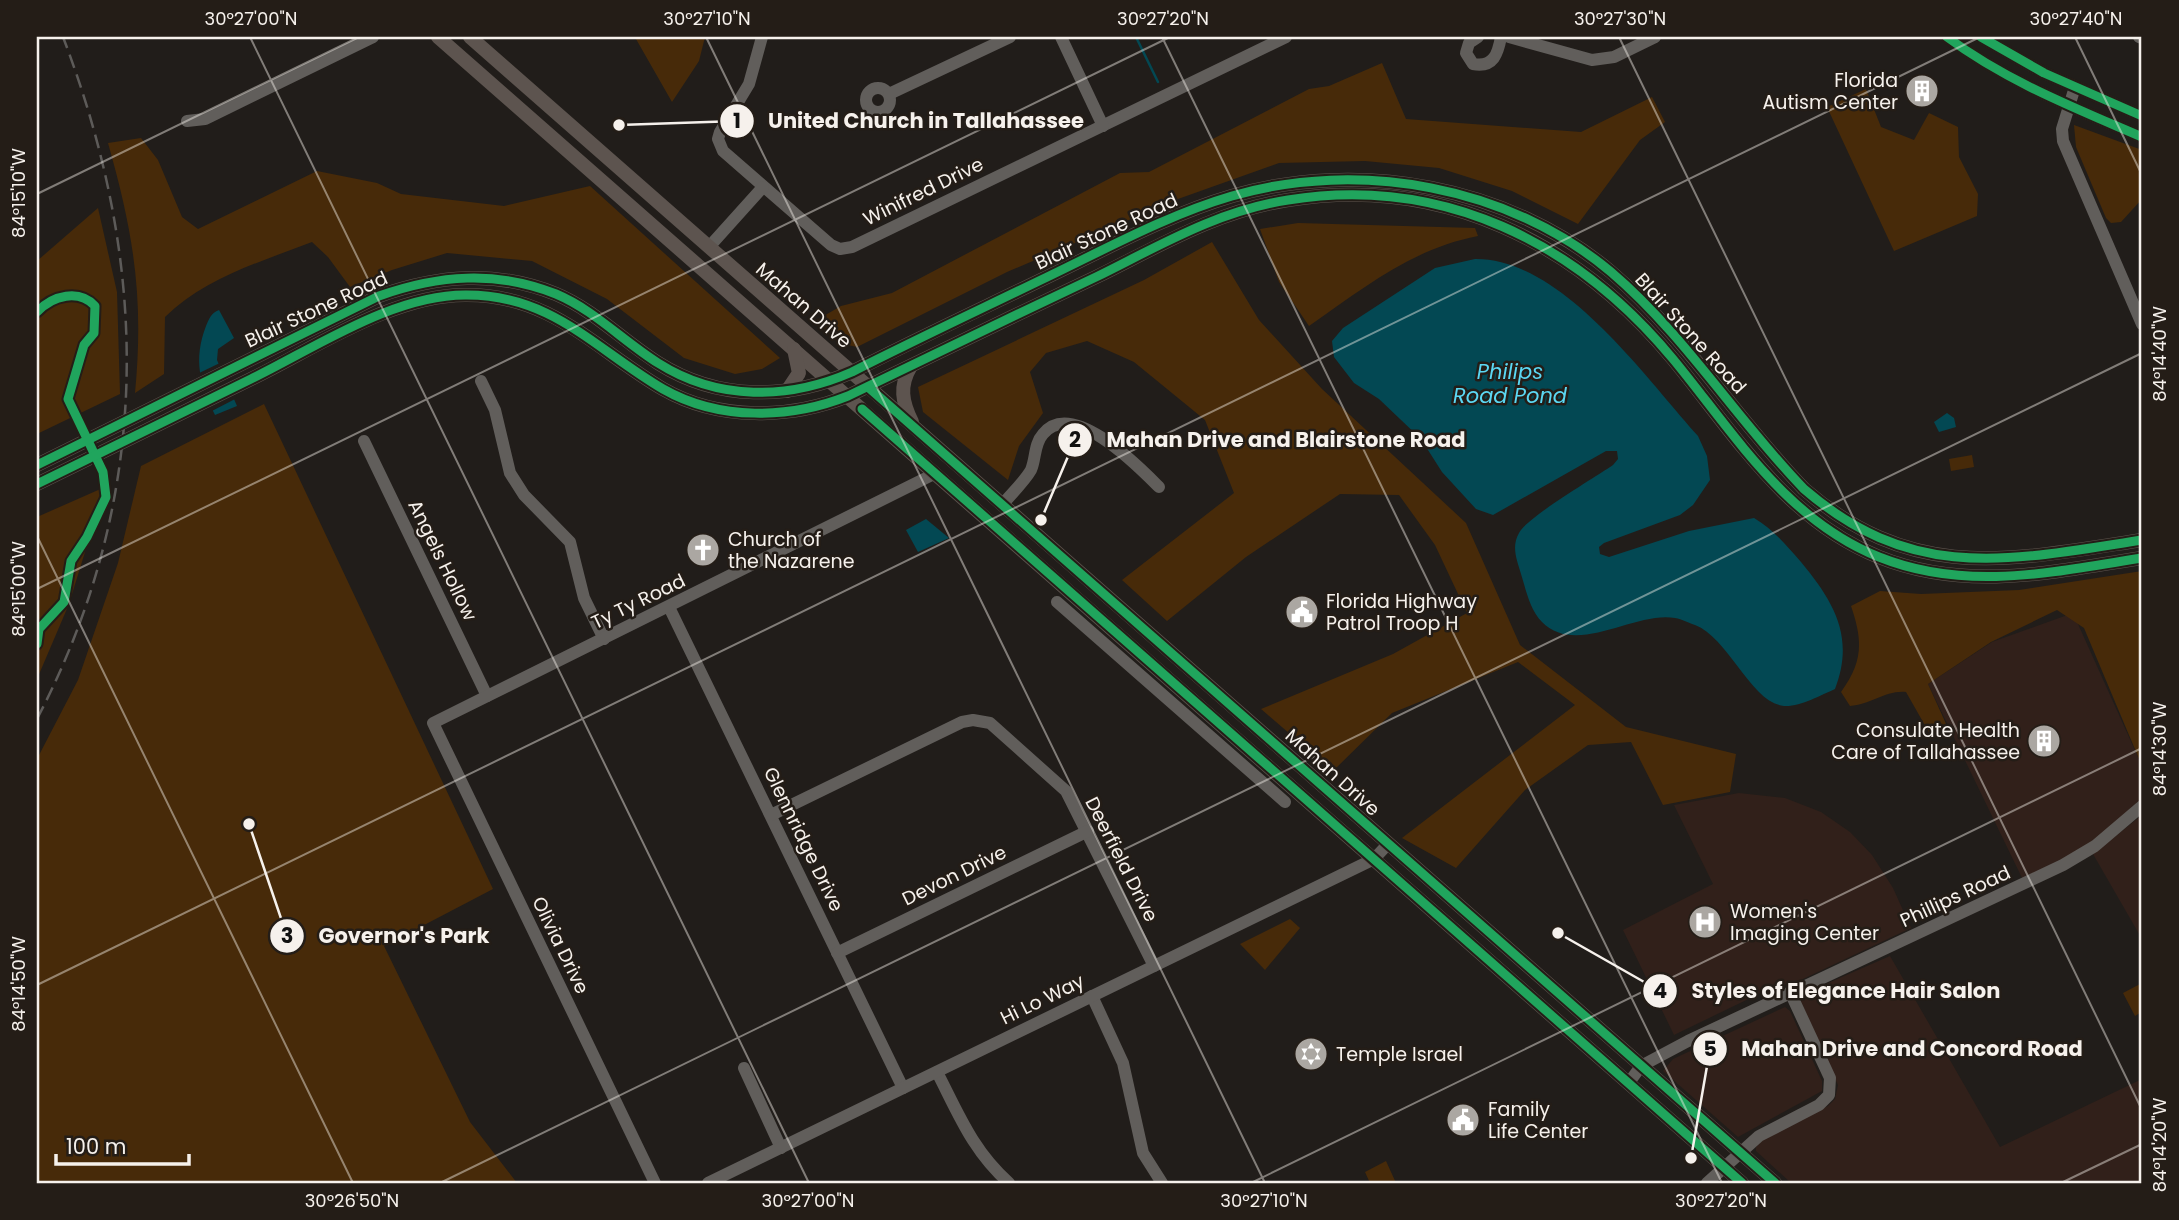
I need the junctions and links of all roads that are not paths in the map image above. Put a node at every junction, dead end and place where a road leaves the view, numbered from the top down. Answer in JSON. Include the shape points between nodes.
{"nodes":[{"id":1,"x":373,"y":37,"type":"edge"},
{"id":2,"x":438,"y":37,"type":"edge"},
{"id":3,"x":470,"y":37,"type":"edge"},
{"id":4,"x":762,"y":37,"type":"edge"},
{"id":5,"x":1010,"y":37,"type":"edge"},
{"id":6,"x":1061,"y":37,"type":"edge"},
{"id":7,"x":1286,"y":37,"type":"edge"},
{"id":8,"x":1478,"y":37,"type":"edge"},
{"id":9,"x":1501,"y":37,"type":"edge"},
{"id":10,"x":1509,"y":37,"type":"edge"},
{"id":11,"x":1655,"y":37,"type":"edge"},
{"id":12,"x":1947,"y":37,"type":"edge"},
{"id":13,"x":1980,"y":37,"type":"edge"},
{"id":14,"x":2005,"y":37,"type":"edge"},
{"id":15,"x":1994,"y":45,"type":"junction"},
{"id":16,"x":1982,"y":60,"type":"junction"},
{"id":17,"x":519,"y":79,"type":"junction"},
{"id":18,"x":2075,"y":87,"type":"junction"},
{"id":19,"x":889,"y":94,"type":"dead end"},
{"id":20,"x":505,"y":95,"type":"junction"},
{"id":21,"x":2068,"y":105,"type":"junction"},
{"id":22,"x":2142,"y":116,"type":"edge"},
{"id":23,"x":187,"y":121,"type":"dead end"},
{"id":24,"x":1103,"y":126,"type":"junction"},
{"id":25,"x":2142,"y":137,"type":"edge"},
{"id":26,"x":763,"y":187,"type":"junction"},
{"id":27,"x":709,"y":247,"type":"junction"},
{"id":28,"x":557,"y":295,"type":"junction"},
{"id":29,"x":551,"y":313,"type":"junction"},
{"id":30,"x":333,"y":318,"type":"junction"},
{"id":31,"x":2142,"y":324,"type":"edge"},
{"id":32,"x":341,"y":334,"type":"junction"},
{"id":33,"x":794,"y":348,"type":"junction"},
{"id":34,"x":911,"y":366,"type":"junction"},
{"id":35,"x":852,"y":372,"type":"junction"},
{"id":36,"x":481,"y":381,"type":"dead end"},
{"id":37,"x":832,"y":381,"type":"junction"},
{"id":38,"x":715,"y":387,"type":"junction"},
{"id":39,"x":868,"y":387,"type":"junction"},
{"id":40,"x":787,"y":391,"type":"junction"},
{"id":41,"x":848,"y":396,"type":"junction"},
{"id":42,"x":699,"y":404,"type":"junction"},
{"id":43,"x":914,"y":427,"type":"junction"},
{"id":44,"x":364,"y":441,"type":"dead end"},
{"id":45,"x":37,"y":465,"type":"edge"},
{"id":46,"x":934,"y":474,"type":"junction"},
{"id":47,"x":37,"y":484,"type":"edge"},
{"id":48,"x":1159,"y":487,"type":"dead end"},
{"id":49,"x":1003,"y":504,"type":"junction"},
{"id":50,"x":2142,"y":540,"type":"edge"},
{"id":51,"x":2142,"y":558,"type":"edge"},
{"id":52,"x":1057,"y":602,"type":"dead end"},
{"id":53,"x":669,"y":607,"type":"junction"},
{"id":54,"x":604,"y":639,"type":"junction"},
{"id":55,"x":1161,"y":643,"type":"junction"},
{"id":56,"x":1144,"y":658,"type":"junction"},
{"id":57,"x":1133,"y":669,"type":"junction"},
{"id":58,"x":487,"y":696,"type":"junction"},
{"id":59,"x":1233,"y":707,"type":"junction"},
{"id":60,"x":433,"y":723,"type":"joint"},
{"id":61,"x":1215,"y":731,"type":"junction"},
{"id":62,"x":1285,"y":802,"type":"dead end"},
{"id":63,"x":2142,"y":806,"type":"edge"},
{"id":64,"x":771,"y":815,"type":"junction"},
{"id":65,"x":1088,"y":831,"type":"junction"},
{"id":66,"x":1388,"y":844,"type":"junction"},
{"id":67,"x":1374,"y":859,"type":"junction"},
{"id":68,"x":837,"y":953,"type":"junction"},
{"id":69,"x":1515,"y":955,"type":"junction"},
{"id":70,"x":1154,"y":966,"type":"junction"},
{"id":71,"x":1504,"y":973,"type":"junction"},
{"id":72,"x":1790,"y":992,"type":"junction"},
{"id":73,"x":1092,"y":996,"type":"junction"},
{"id":74,"x":1641,"y":1066,"type":"junction"},
{"id":75,"x":744,"y":1068,"type":"dead end"},
{"id":76,"x":937,"y":1072,"type":"junction"},
{"id":77,"x":1628,"y":1084,"type":"junction"},
{"id":78,"x":903,"y":1088,"type":"junction"},
{"id":79,"x":781,"y":1148,"type":"junction"},
{"id":80,"x":1742,"y":1153,"type":"junction"},
{"id":81,"x":1726,"y":1169,"type":"junction"},
{"id":82,"x":715,"y":1182,"type":"edge"},
{"id":83,"x":654,"y":1183,"type":"edge"},
{"id":84,"x":1009,"y":1183,"type":"edge"},
{"id":85,"x":1162,"y":1183,"type":"edge"},
{"id":86,"x":1707,"y":1183,"type":"edge"},
{"id":87,"x":1742,"y":1183,"type":"edge"},
{"id":88,"x":1775,"y":1183,"type":"edge"}],
"edges":[{"from":1,"to":23,"type":"street","via":[[205,119]]},
{"from":2,"to":20,"type":"main road","name":"Mahan Drive"},
{"from":3,"to":17,"type":"main road","name":"Mahan Drive"},
{"from":4,"to":26,"type":"street","via":[[750,84],[718,139],[723,151]]},
{"from":5,"to":19,"type":"street"},
{"from":6,"to":24,"type":"street"},
{"from":7,"to":24,"type":"street","name":"Winifred Drive"},
{"from":8,"to":9,"type":"street","via":[[1466,52],[1473,64],[1481,65],[1497,55]]},
{"from":10,"to":11,"type":"street","via":[[1592,60],[1614,57]]},
{"from":12,"to":16,"type":"street"},
{"from":13,"to":15,"type":"street"},
{"from":14,"to":15,"type":"street"},
{"from":15,"to":16,"type":"street"},
{"from":15,"to":18,"type":"street"},
{"from":16,"to":21,"type":"street"},
{"from":17,"to":20,"type":"main road"},
{"from":17,"to":27,"type":"main road","name":"Mahan Drive"},
{"from":18,"to":21,"type":"street"},
{"from":18,"to":22,"type":"street"},
{"from":20,"to":33,"type":"main road","name":"Mahan Drive"},
{"from":21,"to":25,"type":"street"},
{"from":21,"to":31,"type":"street","via":[[2063,141]]},
{"from":24,"to":26,"type":"street","name":"Winifred Drive","via":[[841,249]]},
{"from":26,"to":27,"type":"street"},
{"from":27,"to":35,"type":"main road","name":"Mahan Drive"},
{"from":28,"to":29,"type":"main road"},
{"from":28,"to":30,"type":"main road","name":"Blair Stone Road","via":[[496,279],[438,278],[379,296]]},
{"from":28,"to":38,"type":"main road","name":"Blair Stone Road","via":[[658,363]]},
{"from":29,"to":32,"type":"main road","name":"Blair Stone Road","via":[[493,296],[446,296],[403,307]]},
{"from":29,"to":42,"type":"main road","name":"Blair Stone Road","via":[[655,384]]},
{"from":30,"to":32,"type":"main road"},
{"from":30,"to":45,"type":"main road","name":"Blair Stone Road"},
{"from":32,"to":47,"type":"main road","name":"Blair Stone Road"},
{"from":33,"to":37,"type":"main road","name":"Mahan Drive"},
{"from":33,"to":40,"type":"main road","via":[[799,373]]},
{"from":34,"to":39,"type":"main road","name":"Blair Stone Road"},
{"from":34,"to":43,"type":"main road","via":[[902,395]]},
{"from":34,"to":51,"type":"main road","name":"Blair Stone Road","via":[[1191,227],[1226,214],[1323,195],[1418,201],[1478,216],[1522,234],[1591,276],[1639,320],[1768,478],[1817,524],[1848,542],[1912,568],[1976,578],[2028,576]]},
{"from":35,"to":37,"type":"main road","name":"Blair Stone Road"},
{"from":35,"to":39,"type":"main road","name":"Mahan Drive"},
{"from":35,"to":50,"type":"main road","name":"Blair Stone Road","via":[[1196,208],[1309,181],[1404,183],[1489,204],[1581,249],[1646,304],[1804,489],[1826,508],[1882,539],[1945,557],[1976,560]]},
{"from":36,"to":54,"type":"street","via":[[495,410],[510,473],[524,495],[570,542],[584,598]]},
{"from":37,"to":40,"type":"main road","name":"Blair Stone Road"},
{"from":37,"to":41,"type":"main road","name":"Mahan Drive"},
{"from":38,"to":40,"type":"main road","name":"Blair Stone Road","via":[[746,393]]},
{"from":38,"to":42,"type":"main road"},
{"from":39,"to":41,"type":"main road","name":"Blair Stone Road"},
{"from":39,"to":43,"type":"main road","name":"Mahan Drive"},
{"from":41,"to":42,"type":"main road","name":"Blair Stone Road","via":[[799,411],[769,414]]},
{"from":41,"to":46,"type":"main road","name":"Mahan Drive"},
{"from":43,"to":49,"type":"main road","name":"Mahan Drive"},
{"from":44,"to":58,"type":"street","name":"Angels Hollow"},
{"from":46,"to":53,"type":"street","name":"Ty Ty Road"},
{"from":46,"to":56,"type":"main road","name":"Mahan Drive"},
{"from":48,"to":49,"type":"street","via":[[1123,454],[1081,426],[1064,423],[1042,435],[1031,469]]},
{"from":49,"to":55,"type":"main road","name":"Mahan Drive"},
{"from":52,"to":57,"type":"street"},
{"from":53,"to":54,"type":"street","name":"Ty Ty Road"},
{"from":53,"to":64,"type":"street","name":"Glennridge Drive"},
{"from":54,"to":58,"type":"street","name":"Ty Ty Road"},
{"from":55,"to":56,"type":"street"},
{"from":55,"to":59,"type":"main road","name":"Mahan Drive"},
{"from":56,"to":57,"type":"street"},
{"from":56,"to":61,"type":"main road","name":"Mahan Drive"},
{"from":57,"to":61,"type":"street"},
{"from":58,"to":60,"type":"street","name":"Ty Ty Road"},
{"from":59,"to":61,"type":"street"},
{"from":59,"to":66,"type":"main road","name":"Mahan Drive"},
{"from":60,"to":83,"type":"street","name":"Olivia Drive"},
{"from":61,"to":62,"type":"street"},
{"from":61,"to":67,"type":"main road","name":"Mahan Drive"},
{"from":63,"to":72,"type":"street","name":"Phillips Road","via":[[2095,846],[2063,865]]},
{"from":64,"to":65,"type":"street","name":"Deerfield Drive","via":[[962,722],[984,720],[1001,730],[1066,791]]},
{"from":64,"to":68,"type":"street","name":"Glennridge Drive"},
{"from":65,"to":68,"type":"street","name":"Devon Drive"},
{"from":65,"to":70,"type":"street","name":"Deerfield Drive"},
{"from":66,"to":67,"type":"street","name":"Hi Lo Way"},
{"from":66,"to":69,"type":"main road","name":"Mahan Drive"},
{"from":67,"to":70,"type":"street","name":"Hi Lo Way"},
{"from":67,"to":71,"type":"main road","name":"Mahan Drive"},
{"from":68,"to":78,"type":"street","name":"Glennridge Drive"},
{"from":69,"to":71,"type":"main road"},
{"from":69,"to":74,"type":"main road","name":"Mahan Drive"},
{"from":70,"to":73,"type":"street","name":"Hi Lo Way"},
{"from":71,"to":77,"type":"main road","name":"Mahan Drive"},
{"from":72,"to":74,"type":"street","name":"Phillips Road"},
{"from":72,"to":80,"type":"street","via":[[1830,1078],[1831,1090],[1819,1105],[1770,1128]]},
{"from":73,"to":76,"type":"street","name":"Hi Lo Way"},
{"from":73,"to":85,"type":"street","via":[[1123,1063],[1143,1153]]},
{"from":74,"to":77,"type":"street","name":"Phillips Road"},
{"from":74,"to":80,"type":"main road","name":"Mahan Drive"},
{"from":75,"to":79,"type":"street"},
{"from":76,"to":78,"type":"street","name":"Hi Lo Way"},
{"from":76,"to":84,"type":"street","via":[[982,1157]]},
{"from":77,"to":81,"type":"main road","name":"Mahan Drive"},
{"from":78,"to":79,"type":"street","name":"Hi Lo Way"},
{"from":79,"to":82,"type":"street","name":"Hi Lo Way"},
{"from":80,"to":81,"type":"street"},
{"from":80,"to":88,"type":"main road","name":"Mahan Drive"},
{"from":81,"to":86,"type":"street"},
{"from":81,"to":87,"type":"main road","name":"Mahan Drive"}]}
